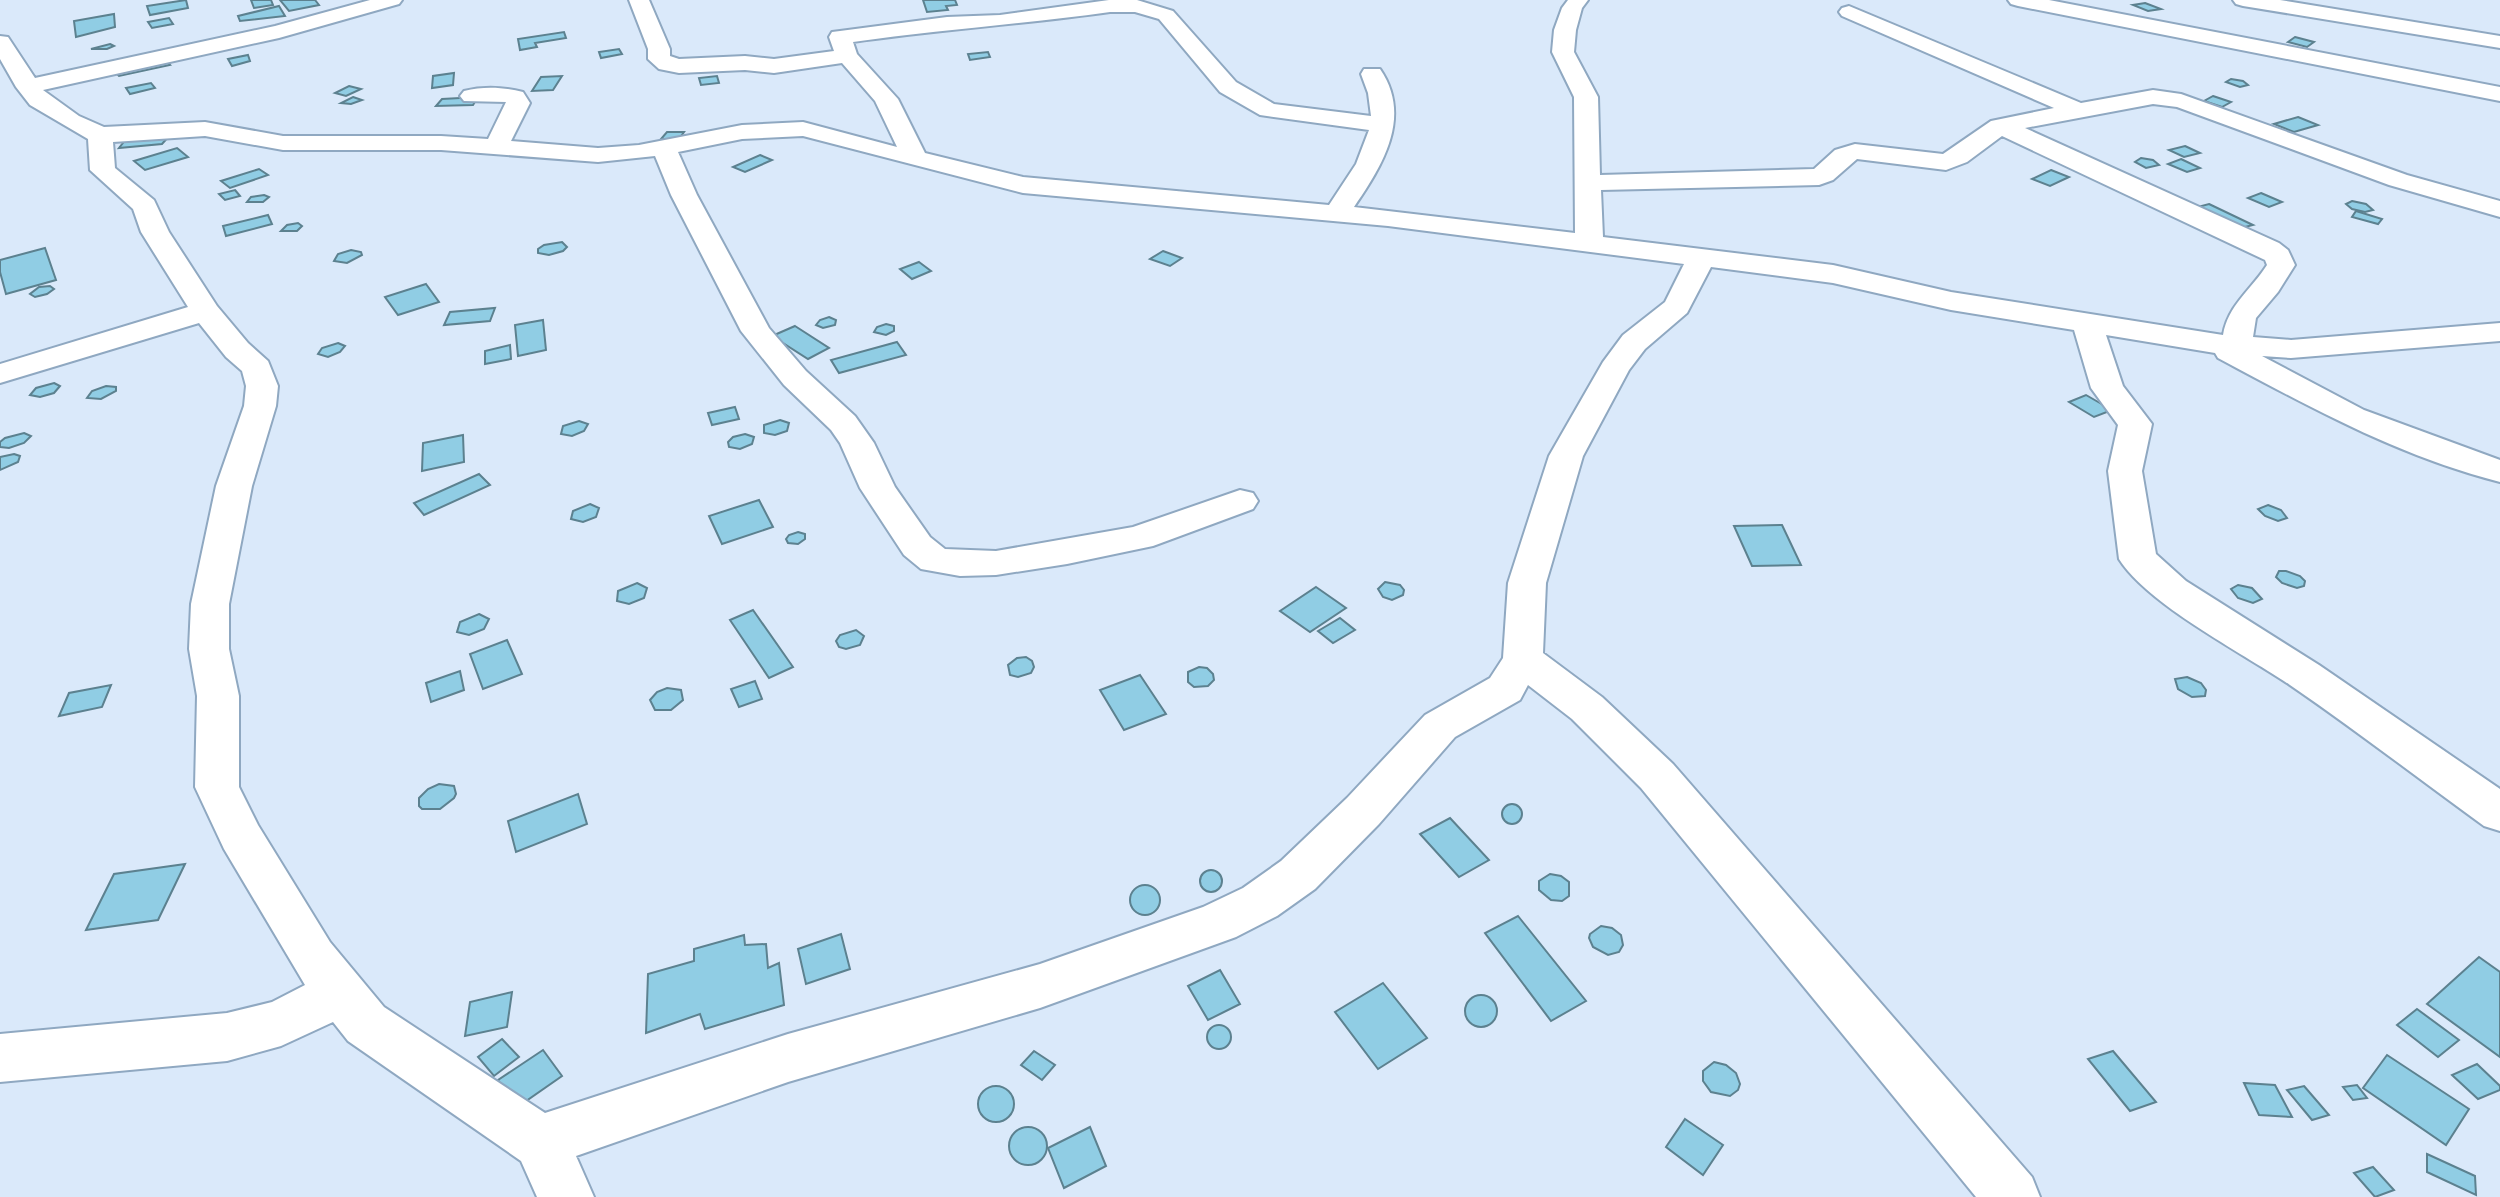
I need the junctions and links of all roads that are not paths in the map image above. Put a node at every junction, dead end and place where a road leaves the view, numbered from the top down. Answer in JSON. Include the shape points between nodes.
{"nodes":[{"id":1,"x":392,"y":0,"type":"edge"},
{"id":2,"x":639,"y":0,"type":"edge"},
{"id":3,"x":1578,"y":0,"type":"edge"},
{"id":4,"x":2018,"y":0,"type":"edge"},
{"id":5,"x":2243,"y":0,"type":"edge"},
{"id":6,"x":1849,"y":12,"type":"dead end"},
{"id":7,"x":0,"y":41,"type":"edge"},
{"id":8,"x":2500,"y":42,"type":"edge"},
{"id":9,"x":846,"y":56,"type":"junction"},
{"id":10,"x":1372,"y":74,"type":"dead end"},
{"id":11,"x":2500,"y":94,"type":"edge"},
{"id":12,"x":472,"y":96,"type":"dead end"},
{"id":13,"x":26,"y":97,"type":"junction"},
{"id":14,"x":2078,"y":110,"type":"junction"},
{"id":15,"x":1383,"y":125,"type":"junction"},
{"id":16,"x":2000,"y":126,"type":"junction"},
{"id":17,"x":100,"y":135,"type":"junction"},
{"id":18,"x":663,"y":147,"type":"junction"},
{"id":19,"x":495,"y":149,"type":"junction"},
{"id":20,"x":914,"y":157,"type":"junction"},
{"id":21,"x":1589,"y":183,"type":"junction"},
{"id":22,"x":2500,"y":209,"type":"edge"},
{"id":23,"x":1336,"y":214,"type":"junction"},
{"id":24,"x":1589,"y":242,"type":"junction"},
{"id":25,"x":1701,"y":258,"type":"junction"},
{"id":26,"x":205,"y":311,"type":"junction"},
{"id":27,"x":2087,"y":324,"type":"junction"},
{"id":28,"x":2500,"y":332,"type":"edge"},
{"id":29,"x":2225,"y":345,"type":"junction"},
{"id":30,"x":0,"y":374,"type":"edge"},
{"id":31,"x":2500,"y":471,"type":"edge"},
{"id":32,"x":1240,"y":501,"type":"dead end"},
{"id":33,"x":1523,"y":659,"type":"junction"},
{"id":34,"x":2500,"y":813,"type":"edge"},
{"id":35,"x":341,"y":992,"type":"junction"},
{"id":36,"x":0,"y":1058,"type":"edge"},
{"id":37,"x":540,"y":1142,"type":"junction"},
{"id":38,"x":566,"y":1197,"type":"edge"},
{"id":39,"x":2012,"y":1197,"type":"edge"}],
"edges":[{"from":1,"to":13,"type":"street"},
{"from":2,"to":9,"type":"street","via":[[659,59],[667,64],[774,66]]},
{"from":3,"to":21,"type":"street","via":[[1565,30],[1563,52],[1586,97]]},
{"from":4,"to":11,"type":"street"},
{"from":5,"to":8,"type":"street"},
{"from":6,"to":14,"type":"street"},
{"from":7,"to":13,"type":"street","via":[[20,71]]},
{"from":9,"to":15,"type":"street","via":[[841,37],[1136,6],[1166,15],[1228,87],[1268,110]]},
{"from":9,"to":20,"type":"street","via":[[886,99]]},
{"from":10,"to":15,"type":"street","via":[[1382,93]]},
{"from":12,"to":19,"type":"street","via":[[503,94],[515,97],[518,103]]},
{"from":13,"to":17,"type":"street"},
{"from":14,"to":16,"type":"street"},
{"from":14,"to":22,"type":"street","via":[[2153,97],[2173,99],[2398,180]]},
{"from":15,"to":23,"type":"street","via":[[1364,173]]},
{"from":16,"to":21,"type":"street","via":[[1946,162],[1856,151],[1845,152],[1819,177]]},
{"from":16,"to":29,"type":"street","via":[[2278,256],[2281,265]]},
{"from":17,"to":19,"type":"street","via":[[205,129],[283,143],[441,143]]},
{"from":17,"to":26,"type":"street","via":[[103,170],[145,206],[155,232]]},
{"from":18,"to":19,"type":"street","via":[[598,155]]},
{"from":18,"to":20,"type":"street","via":[[742,132],[803,129]]},
{"from":18,"to":32,"type":"street","via":[[755,331],[795,378],[843,423],[878,488],[917,546],[934,560],[996,563],[1140,538]]},
{"from":20,"to":23,"type":"street","via":[[1023,185]]},
{"from":21,"to":24,"type":"street"},
{"from":23,"to":24,"type":"street"},
{"from":24,"to":25,"type":"street"},
{"from":25,"to":27,"type":"street","via":[[1833,274],[1951,301]]},
{"from":25,"to":33,"type":"street","via":[[1677,307],[1634,342],[1614,369],[1566,456],[1527,583]]},
{"from":26,"to":30,"type":"street"},
{"from":26,"to":35,"type":"street","via":[[257,368],[262,386],[234,486],[210,604],[209,649],[218,696],[217,787],[240,836],[313,957]]},
{"from":27,"to":29,"type":"street"},
{"from":27,"to":34,"type":"street","via":[[2106,388],[2135,424],[2125,471],[2138,559],[2172,590],[2305,675]]},
{"from":28,"to":29,"type":"street","via":[[2291,349]]},
{"from":29,"to":31,"type":"street","via":[[2352,417]]},
{"from":33,"to":37,"type":"street","via":[[1505,689],[1440,726],[1298,875],[1250,907],[1040,986],[788,1058]]},
{"from":33,"to":39,"type":"street","via":[[1587,708],[1657,776]]},
{"from":35,"to":36,"type":"street","via":[[281,1023],[227,1037]]},
{"from":35,"to":37,"type":"street","via":[[366,1024]]},
{"from":37,"to":38,"type":"street"}]}
